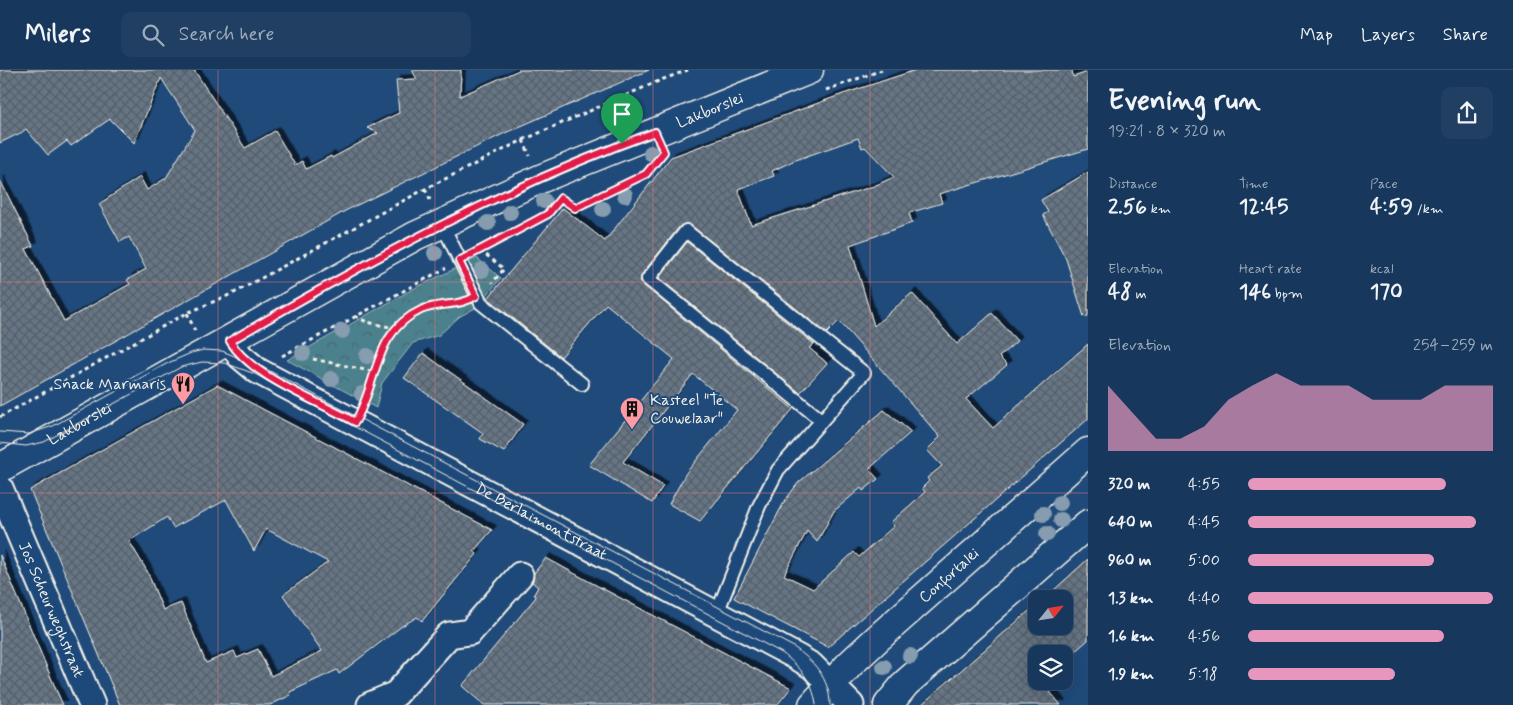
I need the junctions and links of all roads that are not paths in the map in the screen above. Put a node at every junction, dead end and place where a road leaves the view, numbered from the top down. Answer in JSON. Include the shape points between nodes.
{"nodes":[{"id":1,"x":817,"y":80,"type":"edge"},
{"id":2,"x":442,"y":224,"type":"junction"},
{"id":3,"x":230,"y":341,"type":"junction"},
{"id":4,"x":582,"y":384,"type":"dead end"},
{"id":5,"x":821,"y":420,"type":"junction"},
{"id":6,"x":1088,"y":452,"type":"edge"},
{"id":7,"x":0,"y":468,"type":"edge"},
{"id":8,"x":0,"y":488,"type":"edge"},
{"id":9,"x":1088,"y":524,"type":"edge"},
{"id":10,"x":520,"y":575,"type":"dead end"},
{"id":11,"x":716,"y":613,"type":"junction"},
{"id":12,"x":831,"y":685,"type":"junction"},
{"id":13,"x":401,"y":699,"type":"edge"},
{"id":14,"x":92,"y":705,"type":"edge"},
{"id":15,"x":370,"y":705,"type":"edge"},
{"id":16,"x":813,"y":705,"type":"edge"},
{"id":17,"x":851,"y":705,"type":"edge"},
{"id":18,"x":888,"y":705,"type":"edge"}],
"edges":[{"from":1,"to":2,"type":"street","name":"Lakborslei","via":[[622,144]]},
{"from":2,"to":3,"type":"street","name":"Lakborslei","via":[[335,280]]},
{"from":2,"to":4,"type":"lane","via":[[481,303]]},
{"from":3,"to":7,"type":"street","name":"Lakborslei"},
{"from":3,"to":11,"type":"street","name":"De Berlaimontstraat","via":[[240,356],[258,371]]},
{"from":5,"to":5,"type":"lane","via":[[864,373],[686,231],[648,279]]},
{"from":5,"to":11,"type":"lane","via":[[778,470],[768,487]]},
{"from":6,"to":12,"type":"street","name":"Confortalei","via":[[878,638]]},
{"from":8,"to":14,"type":"street","name":"Jos Scheurweghstraat"},
{"from":9,"to":18,"type":"street","via":[[906,683]]},
{"from":10,"to":13,"type":"street","via":[[470,632],[449,635]]},
{"from":11,"to":12,"type":"street","name":"De Berlaimontstraat","via":[[812,666]]},
{"from":12,"to":16,"type":"street","name":"Confortalei"},
{"from":12,"to":17,"type":"street","name":"De Berlaimontstraat"},
{"from":13,"to":15,"type":"street"}]}
